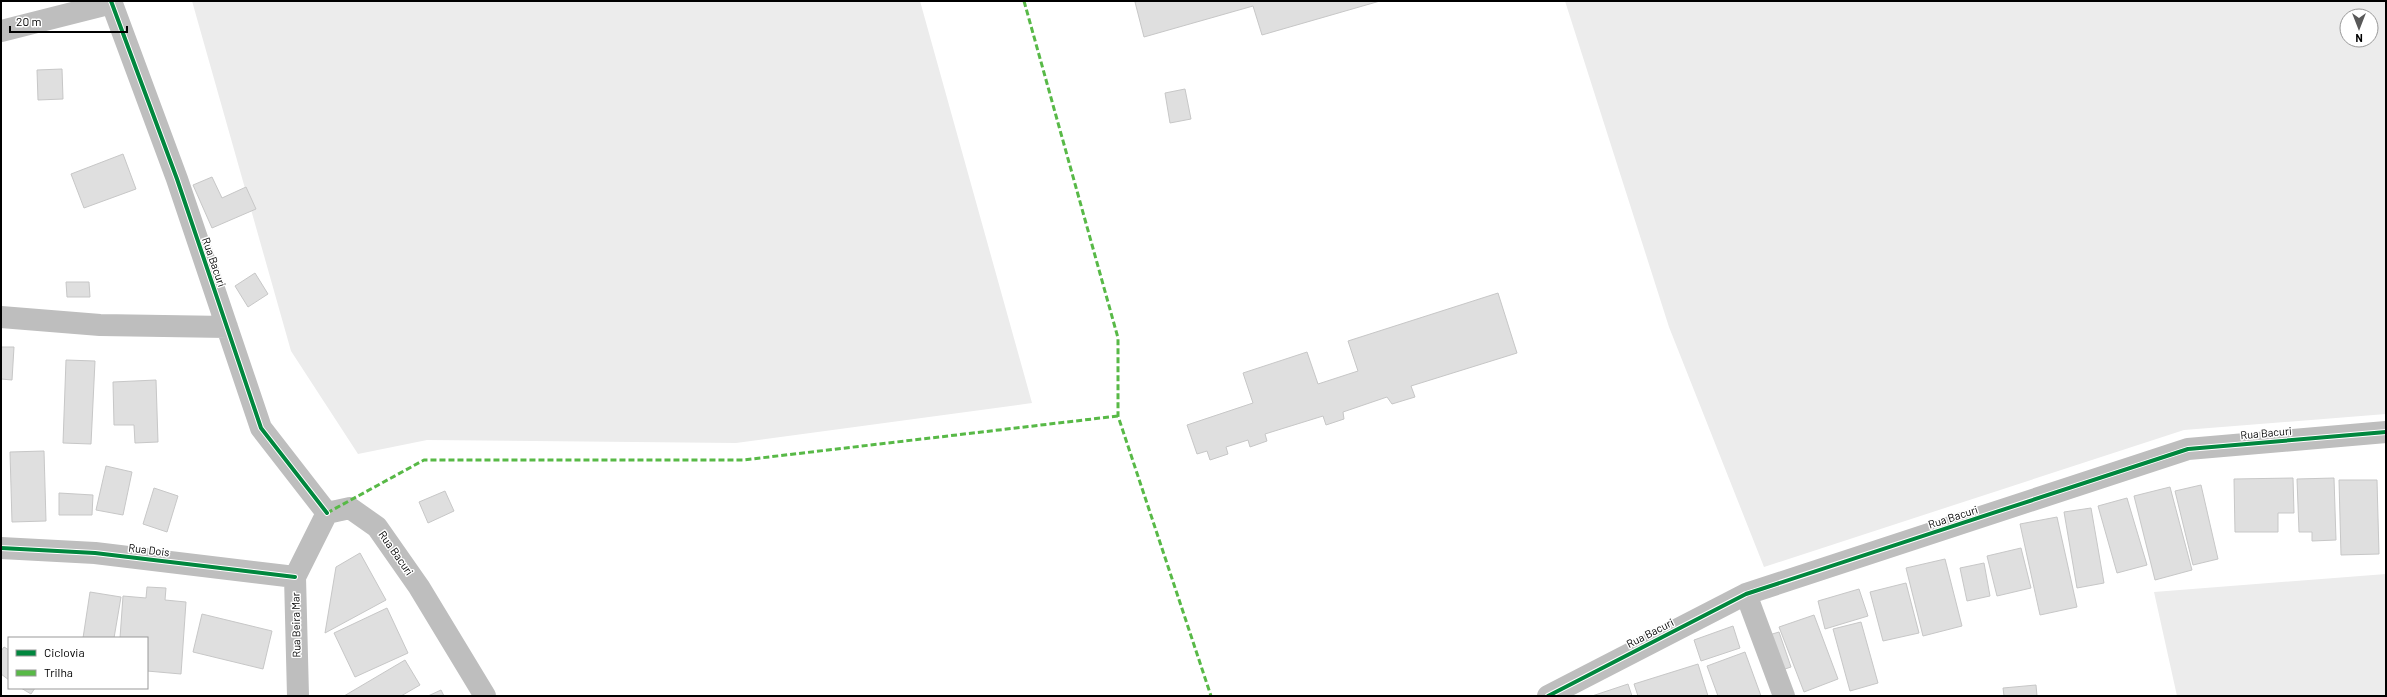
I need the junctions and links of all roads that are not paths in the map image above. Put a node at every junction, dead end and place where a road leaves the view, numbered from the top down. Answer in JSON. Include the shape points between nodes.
{"nodes":[{"id":1,"x":112,"y":2,"type":"edge"},
{"id":2,"x":1,"y":31,"type":"edge"},
{"id":3,"x":1,"y":317,"type":"edge"},
{"id":4,"x":227,"y":327,"type":"junction"},
{"id":5,"x":2386,"y":432,"type":"edge"},
{"id":6,"x":327,"y":513,"type":"junction"},
{"id":7,"x":1,"y":548,"type":"edge"},
{"id":8,"x":295,"y":577,"type":"junction"},
{"id":9,"x":1746,"y":594,"type":"junction"},
{"id":10,"x":298,"y":696,"type":"edge"},
{"id":11,"x":485,"y":696,"type":"edge"},
{"id":12,"x":1548,"y":696,"type":"edge"},
{"id":13,"x":1784,"y":696,"type":"edge"}],
"edges":[{"from":1,"to":2,"type":"street"},
{"from":1,"to":4,"type":"street","name":"Rua Bacuri","via":[[177,179]]},
{"from":3,"to":4,"type":"street","via":[[100,325]]},
{"from":4,"to":6,"type":"street","name":"Rua Bacuri","via":[[261,428]]},
{"from":5,"to":9,"type":"street","name":"Rua Bacuri","via":[[2188,449]]},
{"from":6,"to":8,"type":"street","name":"Rua Beira Mar"},
{"from":6,"to":11,"type":"street","name":"Rua Bacuri","via":[[350,508],[377,527],[419,587]]},
{"from":7,"to":8,"type":"street","name":"Rua Dois","via":[[94,553]]},
{"from":8,"to":10,"type":"street","name":"Rua Beira Mar"},
{"from":9,"to":12,"type":"street","name":"Rua Bacuri"},
{"from":9,"to":13,"type":"street"}]}
